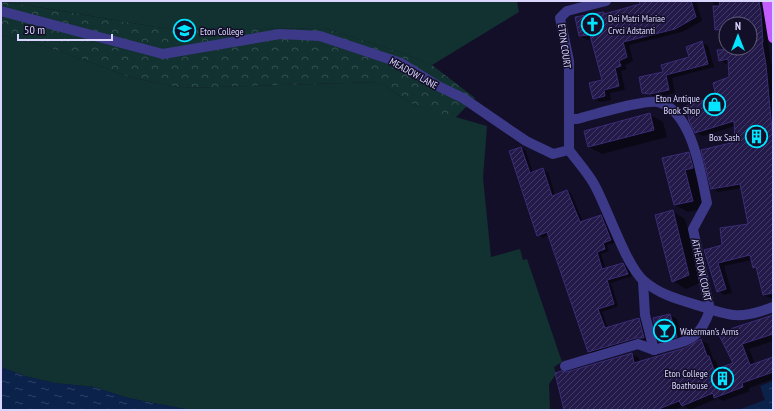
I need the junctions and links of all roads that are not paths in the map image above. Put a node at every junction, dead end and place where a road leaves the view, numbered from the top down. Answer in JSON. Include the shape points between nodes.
{"nodes":[{"id":1,"x":606,"y":1,"type":"edge"},
{"id":2,"x":770,"y":4,"type":"edge"},
{"id":3,"x":1,"y":11,"type":"edge"},
{"id":4,"x":773,"y":38,"type":"edge"},
{"id":5,"x":569,"y":119,"type":"junction"},
{"id":6,"x":569,"y":150,"type":"junction"},
{"id":7,"x":643,"y":281,"type":"junction"},
{"id":8,"x":773,"y":306,"type":"edge"},
{"id":9,"x":710,"y":310,"type":"junction"},
{"id":10,"x":654,"y":350,"type":"junction"},
{"id":11,"x":565,"y":366,"type":"dead end"}],
"edges":[{"from":1,"to":5,"type":"street","name":"ETON COURT","via":[[567,11],[560,18],[569,61]]},
{"from":2,"to":4,"type":"main road"},
{"from":3,"to":6,"type":"street","name":"MEADOW LANE","via":[[163,54],[280,34],[320,36],[401,63],[463,98],[526,141],[553,154]]},
{"from":5,"to":6,"type":"street","name":"ETON COURT"},
{"from":5,"to":9,"type":"street","name":"ATHERTON COURT","via":[[635,104],[658,102],[677,113],[697,155],[707,203],[693,229]]},
{"from":6,"to":7,"type":"street","via":[[593,183]]},
{"from":7,"to":9,"type":"street","via":[[663,294]]},
{"from":7,"to":10,"type":"street","via":[[645,315]]},
{"from":8,"to":9,"type":"street","via":[[745,316]]},
{"from":9,"to":10,"type":"street","via":[[704,327],[695,337]]},
{"from":10,"to":11,"type":"street","via":[[638,344]]}]}
